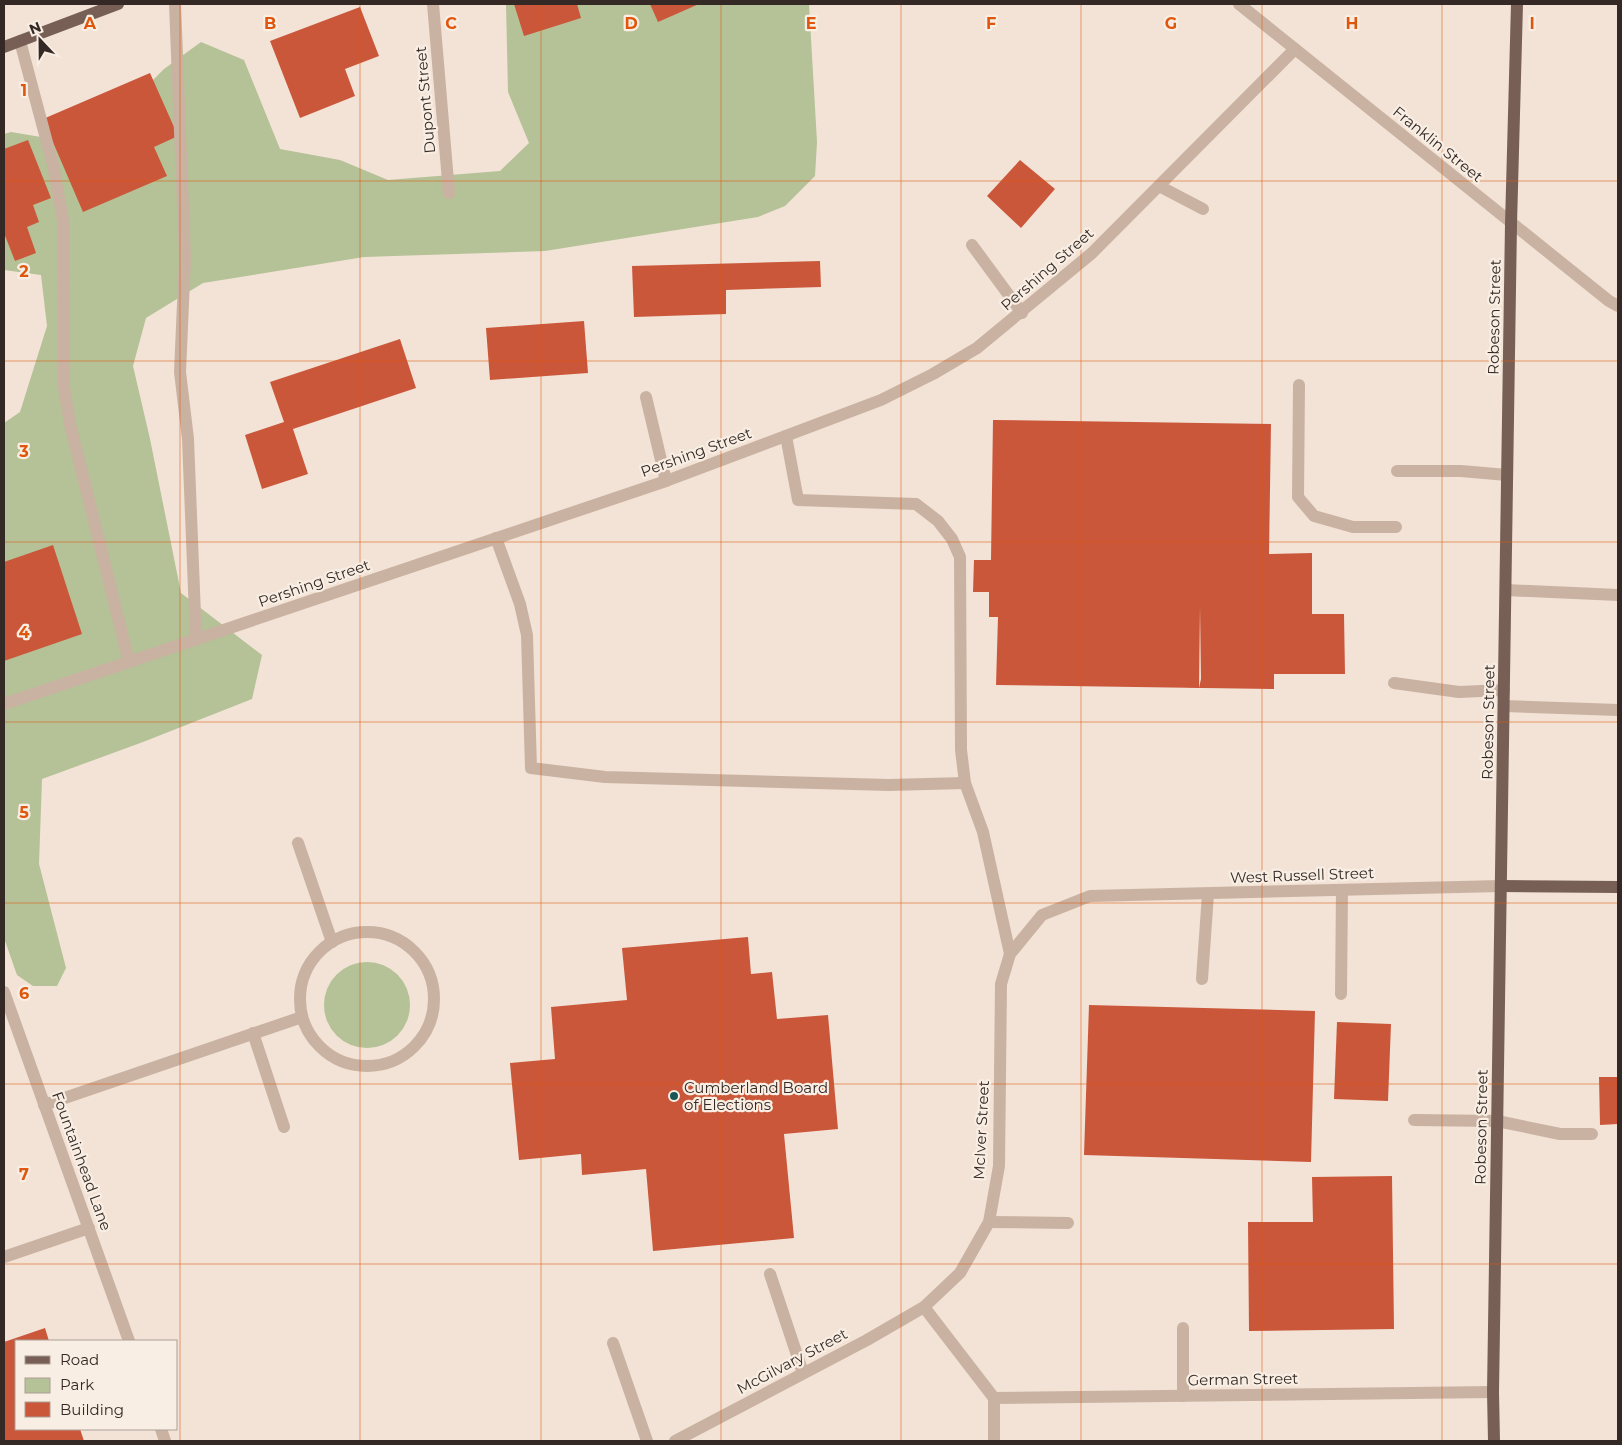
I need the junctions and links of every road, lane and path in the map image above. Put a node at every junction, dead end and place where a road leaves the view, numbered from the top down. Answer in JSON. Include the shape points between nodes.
{"nodes":[{"id":1,"x":118,"y":4,"type":"edge"},
{"id":2,"x":175,"y":4,"type":"edge"},
{"id":3,"x":433,"y":4,"type":"edge"},
{"id":4,"x":1239,"y":4,"type":"edge"},
{"id":5,"x":1517,"y":4,"type":"edge"},
{"id":6,"x":20,"y":41,"type":"junction"},
{"id":7,"x":4,"y":47,"type":"edge"},
{"id":8,"x":1295,"y":49,"type":"junction"},
{"id":9,"x":1159,"y":186,"type":"junction"},
{"id":10,"x":449,"y":193,"type":"dead end"},
{"id":11,"x":1203,"y":209,"type":"dead end"},
{"id":12,"x":1511,"y":224,"type":"junction"},
{"id":13,"x":972,"y":245,"type":"dead end"},
{"id":14,"x":1618,"y":306,"type":"edge"},
{"id":15,"x":1022,"y":313,"type":"junction"},
{"id":16,"x":1299,"y":386,"type":"dead end"},
{"id":17,"x":646,"y":397,"type":"dead end"},
{"id":18,"x":786,"y":436,"type":"junction"},
{"id":19,"x":1397,"y":471,"type":"dead end"},
{"id":20,"x":1507,"y":475,"type":"junction"},
{"id":21,"x":666,"y":481,"type":"junction"},
{"id":22,"x":1396,"y":527,"type":"dead end"},
{"id":23,"x":496,"y":538,"type":"junction"},
{"id":24,"x":1506,"y":590,"type":"junction"},
{"id":25,"x":1618,"y":595,"type":"edge"},
{"id":26,"x":196,"y":640,"type":"junction"},
{"id":27,"x":129,"y":662,"type":"junction"},
{"id":28,"x":1394,"y":683,"type":"dead end"},
{"id":29,"x":1504,"y":690,"type":"junction"},
{"id":30,"x":4,"y":704,"type":"edge"},
{"id":31,"x":1504,"y":706,"type":"junction"},
{"id":32,"x":1618,"y":710,"type":"edge"},
{"id":33,"x":965,"y":782,"type":"junction"},
{"id":34,"x":298,"y":843,"type":"dead end"},
{"id":35,"x":1501,"y":886,"type":"junction"},
{"id":36,"x":1618,"y":887,"type":"edge"},
{"id":37,"x":1342,"y":890,"type":"junction"},
{"id":38,"x":1208,"y":894,"type":"junction"},
{"id":39,"x":332,"y":942,"type":"junction"},
{"id":40,"x":1010,"y":954,"type":"junction"},
{"id":41,"x":1202,"y":979,"type":"dead end"},
{"id":42,"x":4,"y":992,"type":"edge"},
{"id":43,"x":1341,"y":994,"type":"dead end"},
{"id":44,"x":302,"y":1016,"type":"junction"},
{"id":45,"x":253,"y":1033,"type":"junction"},
{"id":46,"x":44,"y":1105,"type":"junction"},
{"id":47,"x":1414,"y":1120,"type":"dead end"},
{"id":48,"x":1497,"y":1121,"type":"junction"},
{"id":49,"x":284,"y":1127,"type":"dead end"},
{"id":50,"x":1592,"y":1134,"type":"dead end"},
{"id":51,"x":989,"y":1222,"type":"junction"},
{"id":52,"x":1068,"y":1223,"type":"dead end"},
{"id":53,"x":89,"y":1228,"type":"junction"},
{"id":54,"x":4,"y":1257,"type":"edge"},
{"id":55,"x":770,"y":1274,"type":"dead end"},
{"id":56,"x":924,"y":1307,"type":"junction"},
{"id":57,"x":1183,"y":1328,"type":"dead end"},
{"id":58,"x":129,"y":1340,"type":"edge"},
{"id":59,"x":612,"y":1343,"type":"dead end"},
{"id":60,"x":804,"y":1373,"type":"junction"},
{"id":61,"x":1493,"y":1392,"type":"junction"},
{"id":62,"x":1182,"y":1396,"type":"junction"},
{"id":63,"x":994,"y":1398,"type":"junction"},
{"id":64,"x":646,"y":1441,"type":"edge"},
{"id":65,"x":675,"y":1441,"type":"edge"},
{"id":66,"x":994,"y":1441,"type":"edge"},
{"id":67,"x":1494,"y":1441,"type":"edge"}],
"edges":[{"from":1,"to":6,"type":"main road"},
{"from":2,"to":26,"type":"street","via":[[185,258],[180,372],[188,439]]},
{"from":3,"to":10,"type":"street","name":"Dupont Street"},
{"from":4,"to":8,"type":"street","name":"Franklin Street"},
{"from":5,"to":12,"type":"main road","name":"Robeson Street"},
{"from":6,"to":7,"type":"main road"},
{"from":6,"to":27,"type":"street","via":[[53,165],[63,220],[64,387],[70,424]]},
{"from":8,"to":9,"type":"street","name":"Pershing Street"},
{"from":8,"to":12,"type":"street","name":"Franklin Street"},
{"from":9,"to":11,"type":"street"},
{"from":9,"to":15,"type":"street","name":"Pershing Street","via":[[1092,253]]},
{"from":12,"to":14,"type":"street","name":"Franklin Street"},
{"from":12,"to":20,"type":"main road","name":"Robeson Street"},
{"from":13,"to":15,"type":"street"},
{"from":15,"to":18,"type":"street","name":"Pershing Street","via":[[978,348],[933,374],[881,400]]},
{"from":16,"to":22,"type":"street","via":[[1298,497],[1314,516],[1353,527]]},
{"from":17,"to":21,"type":"street"},
{"from":18,"to":21,"type":"street","name":"Pershing Street"},
{"from":18,"to":33,"type":"street","via":[[798,500],[916,504],[938,521],[952,539],[960,557],[961,750]]},
{"from":19,"to":20,"type":"street"},
{"from":20,"to":24,"type":"main road","name":"Robeson Street"},
{"from":21,"to":23,"type":"street","name":"Pershing Street"},
{"from":23,"to":26,"type":"street","name":"Pershing Street"},
{"from":23,"to":33,"type":"street","via":[[520,604],[527,635],[531,768],[605,777],[889,784]]},
{"from":24,"to":25,"type":"street"},
{"from":24,"to":29,"type":"main road","name":"Robeson Street"},
{"from":26,"to":27,"type":"street","name":"Pershing Street"},
{"from":27,"to":30,"type":"street","name":"Pershing Street"},
{"from":28,"to":29,"type":"street","via":[[1458,692]]},
{"from":29,"to":31,"type":"main road","name":"Robeson Street"},
{"from":31,"to":32,"type":"street"},
{"from":31,"to":35,"type":"main road","name":"Robeson Street"},
{"from":33,"to":40,"type":"street","via":[[983,832]]},
{"from":34,"to":39,"type":"street"},
{"from":35,"to":36,"type":"main road","name":"West Russell Street"},
{"from":35,"to":37,"type":"street","name":"West Russell Street"},
{"from":35,"to":48,"type":"main road","name":"Robeson Street"},
{"from":37,"to":38,"type":"street","name":"West Russell Street"},
{"from":37,"to":43,"type":"street"},
{"from":38,"to":40,"type":"street","name":"West Russell Street","via":[[1090,896],[1042,915]]},
{"from":38,"to":41,"type":"street"},
{"from":39,"to":44,"type":"street","via":[[316,956],[304,974],[300,995]]},
{"from":39,"to":44,"type":"street","via":[[352,934],[373,933],[394,938],[412,949],[425,966],[433,986],[434,1008],[427,1030],[413,1048],[394,1061],[372,1066],[348,1064],[328,1054],[311,1038]]},
{"from":40,"to":51,"type":"street","name":"McIver Street","via":[[1001,984],[999,1166]]},
{"from":42,"to":46,"type":"street","name":"Fountainhead Lane"},
{"from":44,"to":45,"type":"street"},
{"from":45,"to":46,"type":"street"},
{"from":45,"to":49,"type":"street"},
{"from":46,"to":53,"type":"street","name":"Fountainhead Lane"},
{"from":47,"to":48,"type":"street"},
{"from":48,"to":50,"type":"street","via":[[1560,1134]]},
{"from":48,"to":61,"type":"main road","name":"Robeson Street"},
{"from":51,"to":52,"type":"street"},
{"from":51,"to":56,"type":"street","name":"McIver Street","via":[[960,1273]]},
{"from":53,"to":54,"type":"street"},
{"from":53,"to":58,"type":"street","name":"Fountainhead Lane"},
{"from":55,"to":60,"type":"street"},
{"from":56,"to":60,"type":"street","name":"McGilvary Street"},
{"from":56,"to":63,"type":"street"},
{"from":57,"to":62,"type":"street"},
{"from":59,"to":64,"type":"street"},
{"from":60,"to":65,"type":"street","name":"McGilvary Street"},
{"from":61,"to":62,"type":"street","name":"German Street"},
{"from":61,"to":67,"type":"main road","name":"Robeson Street"},
{"from":62,"to":63,"type":"street","name":"German Street"},
{"from":63,"to":66,"type":"street"}]}
